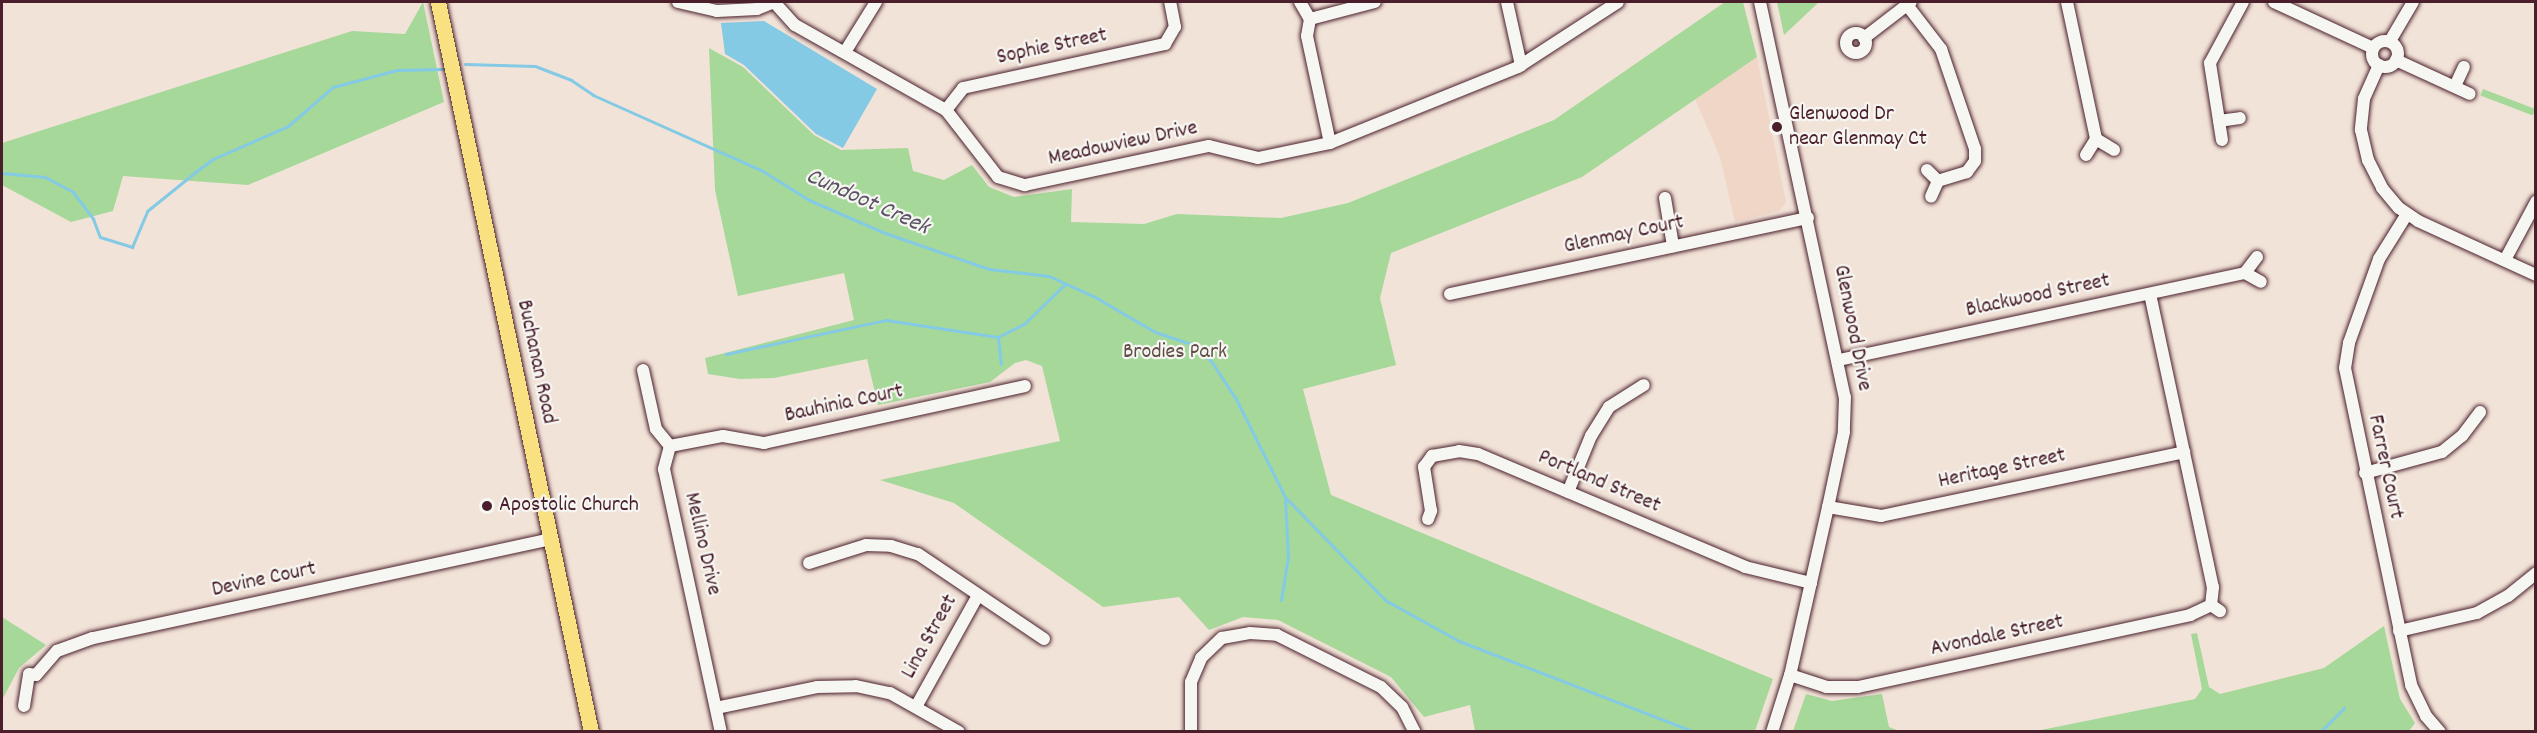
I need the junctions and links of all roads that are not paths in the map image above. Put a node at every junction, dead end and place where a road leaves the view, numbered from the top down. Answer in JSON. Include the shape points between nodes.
{"nodes":[{"id":1,"x":438,"y":2,"type":"edge"},
{"id":2,"x":678,"y":2,"type":"edge"},
{"id":3,"x":774,"y":2,"type":"edge"},
{"id":4,"x":876,"y":2,"type":"edge"},
{"id":5,"x":1170,"y":2,"type":"edge"},
{"id":6,"x":1300,"y":2,"type":"edge"},
{"id":7,"x":1375,"y":2,"type":"edge"},
{"id":8,"x":1507,"y":2,"type":"edge"},
{"id":9,"x":1618,"y":2,"type":"edge"},
{"id":10,"x":1760,"y":2,"type":"edge"},
{"id":11,"x":2067,"y":2,"type":"edge"},
{"id":12,"x":2243,"y":2,"type":"edge"},
{"id":13,"x":2274,"y":2,"type":"edge"},
{"id":14,"x":2413,"y":2,"type":"edge"},
{"id":15,"x":1909,"y":3,"type":"edge"},
{"id":16,"x":1310,"y":19,"type":"junction"},
{"id":17,"x":1864,"y":38,"type":"dead end"},
{"id":18,"x":2390,"y":42,"type":"junction"},
{"id":19,"x":2373,"y":48,"type":"junction"},
{"id":20,"x":845,"y":52,"type":"junction"},
{"id":21,"x":2396,"y":60,"type":"junction"},
{"id":22,"x":1521,"y":65,"type":"junction"},
{"id":23,"x":2379,"y":65,"type":"junction"},
{"id":24,"x":2464,"y":67,"type":"dead end"},
{"id":25,"x":2455,"y":86,"type":"junction"},
{"id":26,"x":2470,"y":94,"type":"dead end"},
{"id":27,"x":946,"y":110,"type":"junction"},
{"id":28,"x":2240,"y":118,"type":"dead end"},
{"id":29,"x":2219,"y":121,"type":"junction"},
{"id":30,"x":2096,"y":139,"type":"junction"},
{"id":31,"x":2222,"y":140,"type":"dead end"},
{"id":32,"x":1330,"y":143,"type":"junction"},
{"id":33,"x":2114,"y":150,"type":"dead end"},
{"id":34,"x":2086,"y":155,"type":"dead end"},
{"id":35,"x":1927,"y":170,"type":"dead end"},
{"id":36,"x":1938,"y":181,"type":"junction"},
{"id":37,"x":1931,"y":196,"type":"dead end"},
{"id":38,"x":1665,"y":198,"type":"dead end"},
{"id":39,"x":2535,"y":202,"type":"edge"},
{"id":40,"x":2407,"y":214,"type":"junction"},
{"id":41,"x":1808,"y":218,"type":"junction"},
{"id":42,"x":1673,"y":246,"type":"junction"},
{"id":43,"x":2257,"y":257,"type":"dead end"},
{"id":44,"x":2506,"y":258,"type":"junction"},
{"id":45,"x":2245,"y":273,"type":"junction"},
{"id":46,"x":2535,"y":275,"type":"edge"},
{"id":47,"x":2261,"y":282,"type":"dead end"},
{"id":48,"x":1450,"y":294,"type":"dead end"},
{"id":49,"x":2150,"y":294,"type":"junction"},
{"id":50,"x":1839,"y":360,"type":"junction"},
{"id":51,"x":643,"y":370,"type":"dead end"},
{"id":52,"x":1644,"y":385,"type":"dead end"},
{"id":53,"x":1025,"y":386,"type":"dead end"},
{"id":54,"x":2480,"y":412,"type":"dead end"},
{"id":55,"x":670,"y":446,"type":"junction"},
{"id":56,"x":2184,"y":452,"type":"junction"},
{"id":57,"x":2365,"y":473,"type":"junction"},
{"id":58,"x":1568,"y":492,"type":"junction"},
{"id":59,"x":1828,"y":507,"type":"junction"},
{"id":60,"x":1428,"y":519,"type":"dead end"},
{"id":61,"x":550,"y":539,"type":"junction"},
{"id":62,"x":809,"y":563,"type":"dead end"},
{"id":63,"x":2535,"y":573,"type":"edge"},
{"id":64,"x":1811,"y":583,"type":"junction"},
{"id":65,"x":977,"y":597,"type":"junction"},
{"id":66,"x":2399,"y":631,"type":"junction"},
{"id":67,"x":1044,"y":639,"type":"dead end"},
{"id":68,"x":1790,"y":675,"type":"junction"},
{"id":69,"x":916,"y":705,"type":"junction"},
{"id":70,"x":24,"y":706,"type":"dead end"},
{"id":71,"x":716,"y":708,"type":"junction"},
{"id":72,"x":591,"y":732,"type":"edge"},
{"id":73,"x":722,"y":732,"type":"edge"},
{"id":74,"x":959,"y":732,"type":"edge"},
{"id":75,"x":1191,"y":732,"type":"edge"},
{"id":76,"x":1415,"y":732,"type":"edge"},
{"id":77,"x":1772,"y":732,"type":"edge"},
{"id":78,"x":2440,"y":732,"type":"edge"}],
"edges":[{"from":1,"to":61,"type":"main road","name":"Buchanan Road"},
{"from":2,"to":3,"type":"street","via":[[717,10],[757,9]]},
{"from":3,"to":20,"type":"street","name":"Meadowview Drive","via":[[795,24]]},
{"from":4,"to":20,"type":"street"},
{"from":5,"to":27,"type":"street","name":"Sophie Street","via":[[1175,27],[1165,44],[963,88]]},
{"from":6,"to":16,"type":"street"},
{"from":7,"to":16,"type":"street"},
{"from":8,"to":22,"type":"street"},
{"from":9,"to":22,"type":"street","name":"Meadowview Drive"},
{"from":10,"to":41,"type":"street","name":"Glenwood Drive"},
{"from":11,"to":30,"type":"street"},
{"from":12,"to":29,"type":"street","via":[[2210,63]]},
{"from":13,"to":19,"type":"street"},
{"from":14,"to":18,"type":"street"},
{"from":15,"to":17,"type":"street"},
{"from":15,"to":36,"type":"street","via":[[1941,50],[1975,149],[1975,161],[1967,172]]},
{"from":16,"to":32,"type":"street","via":[[1307,36]]},
{"from":18,"to":19,"type":"street","via":[[2378,42]]},
{"from":18,"to":21,"type":"street","via":[[2396,47]]},
{"from":19,"to":23,"type":"street","via":[[2373,60]]},
{"from":20,"to":27,"type":"street","name":"Meadowview Drive"},
{"from":21,"to":23,"type":"street","via":[[2387,67]]},
{"from":21,"to":25,"type":"street"},
{"from":22,"to":32,"type":"street","name":"Meadowview Drive"},
{"from":23,"to":40,"type":"street","via":[[2364,99],[2364,145],[2382,188]]},
{"from":24,"to":25,"type":"street"},
{"from":25,"to":26,"type":"street"},
{"from":27,"to":32,"type":"street","name":"Meadowview Drive","via":[[998,177],[1025,185],[1209,146],[1258,158]]},
{"from":28,"to":29,"type":"street"},
{"from":29,"to":31,"type":"street"},
{"from":30,"to":33,"type":"street"},
{"from":30,"to":34,"type":"street"},
{"from":35,"to":36,"type":"street"},
{"from":36,"to":37,"type":"street"},
{"from":38,"to":42,"type":"street"},
{"from":39,"to":44,"type":"street"},
{"from":40,"to":44,"type":"street"},
{"from":40,"to":57,"type":"street","name":"Farrer Court","via":[[2385,246],[2346,357],[2345,380]]},
{"from":41,"to":42,"type":"street","name":"Glenmay Court"},
{"from":41,"to":50,"type":"street","name":"Glenwood Drive"},
{"from":42,"to":48,"type":"street","name":"Glenmay Court"},
{"from":43,"to":45,"type":"street"},
{"from":44,"to":46,"type":"street"},
{"from":45,"to":47,"type":"street"},
{"from":45,"to":49,"type":"street","name":"Blackwood Street"},
{"from":49,"to":50,"type":"street","name":"Blackwood Street"},
{"from":49,"to":56,"type":"street","name":"Avondale Street"},
{"from":50,"to":59,"type":"street","name":"Glenwood Drive","via":[[1845,421]]},
{"from":51,"to":55,"type":"street","via":[[656,429]]},
{"from":52,"to":58,"type":"street","via":[[1609,407],[1591,436]]},
{"from":53,"to":55,"type":"street","name":"Bauhinia Court","via":[[764,443],[723,436]]},
{"from":54,"to":57,"type":"street","via":[[2462,436],[2442,452]]},
{"from":55,"to":71,"type":"street","name":"Mellino Drive","via":[[664,469]]},
{"from":56,"to":59,"type":"street","name":"Heritage Street","via":[[1881,516]]},
{"from":56,"to":68,"type":"street","name":"Avondale Street","via":[[2216,608],[1858,687],[1826,687]]},
{"from":57,"to":66,"type":"street","name":"Farrer Court"},
{"from":58,"to":60,"type":"street","name":"Portland Street","via":[[1479,454],[1460,451],[1432,456],[1424,467],[1431,511]]},
{"from":58,"to":64,"type":"street","name":"Portland Street","via":[[1745,567]]},
{"from":59,"to":64,"type":"street","name":"Glenwood Drive"},
{"from":61,"to":70,"type":"street","name":"Devine Court","via":[[93,638],[57,651],[36,675],[29,674]]},
{"from":61,"to":72,"type":"main road","name":"Buchanan Road"},
{"from":62,"to":65,"type":"street","via":[[866,545],[891,546],[918,554]]},
{"from":63,"to":66,"type":"street","via":[[2508,596],[2477,613]]},
{"from":64,"to":68,"type":"street","name":"Glenwood Drive"},
{"from":65,"to":67,"type":"street","name":"Lina Street"},
{"from":65,"to":69,"type":"street","name":"Lina Street"},
{"from":66,"to":78,"type":"street","name":"Farrer Court","via":[[2417,700]]},
{"from":68,"to":77,"type":"street","name":"Glenwood Drive"},
{"from":69,"to":71,"type":"street","via":[[891,693],[856,686],[817,687]]},
{"from":69,"to":74,"type":"street"},
{"from":71,"to":73,"type":"street","name":"Mellino Drive"},
{"from":75,"to":76,"type":"street","via":[[1191,682],[1201,657],[1222,638],[1251,633],[1277,635],[1382,687],[1401,707]]}]}
